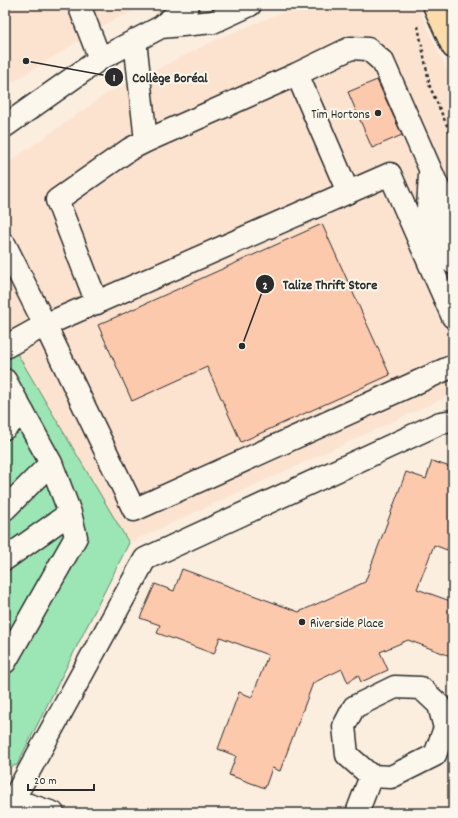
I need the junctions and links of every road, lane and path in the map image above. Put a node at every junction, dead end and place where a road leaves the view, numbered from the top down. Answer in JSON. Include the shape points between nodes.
{"nodes":[{"id":1,"x":79,"y":5,"type":"edge"},
{"id":2,"x":188,"y":5,"type":"edge"},
{"id":3,"x":250,"y":5,"type":"edge"},
{"id":4,"x":434,"y":5,"type":"edge"},
{"id":5,"x":417,"y":25,"type":"dead end"},
{"id":6,"x":161,"y":27,"type":"junction"},
{"id":7,"x":134,"y":40,"type":"junction"},
{"id":8,"x":453,"y":47,"type":"edge"},
{"id":9,"x":100,"y":59,"type":"junction"},
{"id":10,"x":297,"y":74,"type":"junction"},
{"id":11,"x":5,"y":126,"type":"edge"},
{"id":12,"x":453,"y":139,"type":"edge"},
{"id":13,"x":146,"y":140,"type":"junction"},
{"id":14,"x":430,"y":169,"type":"junction"},
{"id":15,"x":348,"y":192,"type":"junction"},
{"id":16,"x":453,"y":221,"type":"edge"},
{"id":17,"x":5,"y":245,"type":"edge"},
{"id":18,"x":453,"y":263,"type":"edge"},
{"id":19,"x":97,"y":302,"type":"junction"},
{"id":20,"x":453,"y":318,"type":"edge"},
{"id":21,"x":45,"y":325,"type":"junction"},
{"id":22,"x":5,"y":346,"type":"edge"},
{"id":23,"x":453,"y":366,"type":"edge"},
{"id":24,"x":5,"y":380,"type":"edge"},
{"id":25,"x":23,"y":412,"type":"junction"},
{"id":26,"x":453,"y":421,"type":"edge"},
{"id":27,"x":5,"y":428,"type":"edge"},
{"id":28,"x":51,"y":464,"type":"junction"},
{"id":29,"x":5,"y":509,"type":"edge"},
{"id":30,"x":70,"y":513,"type":"junction"},
{"id":31,"x":5,"y":559,"type":"edge"},
{"id":32,"x":5,"y":662,"type":"edge"},
{"id":33,"x":371,"y":776,"type":"junction"},
{"id":34,"x":9,"y":798,"type":"edge"},
{"id":35,"x":53,"y":813,"type":"edge"},
{"id":36,"x":357,"y":813,"type":"edge"}],
"edges":[{"from":1,"to":9,"type":"street"},
{"from":2,"to":6,"type":"street"},
{"from":3,"to":6,"type":"street","via":[[213,22]]},
{"from":4,"to":8,"type":"main road"},
{"from":5,"to":12,"type":"path","via":[[430,87]]},
{"from":6,"to":7,"type":"street"},
{"from":7,"to":9,"type":"street"},
{"from":7,"to":13,"type":"street"},
{"from":9,"to":11,"type":"street"},
{"from":10,"to":13,"type":"street"},
{"from":10,"to":14,"type":"street","via":[[351,48],[368,49],[383,62]]},
{"from":10,"to":15,"type":"street"},
{"from":13,"to":19,"type":"street","via":[[57,200]]},
{"from":14,"to":16,"type":"street"},
{"from":14,"to":18,"type":"street","via":[[428,209]]},
{"from":15,"to":19,"type":"street"},
{"from":15,"to":20,"type":"street","via":[[390,174]]},
{"from":17,"to":21,"type":"street"},
{"from":19,"to":21,"type":"street"},
{"from":21,"to":22,"type":"street"},
{"from":21,"to":23,"type":"street","via":[[134,510]]},
{"from":24,"to":25,"type":"street"},
{"from":25,"to":27,"type":"street"},
{"from":25,"to":28,"type":"street"},
{"from":26,"to":34,"type":"street","via":[[440,424],[145,559]]},
{"from":28,"to":29,"type":"street"},
{"from":28,"to":30,"type":"street"},
{"from":30,"to":31,"type":"street"},
{"from":30,"to":32,"type":"street","via":[[76,537]]},
{"from":33,"to":33,"type":"street","via":[[391,777],[435,755],[445,728],[439,705],[421,688],[395,687],[354,707],[344,726],[348,755]]},
{"from":33,"to":36,"type":"street"},
{"from":34,"to":35,"type":"street"}]}
